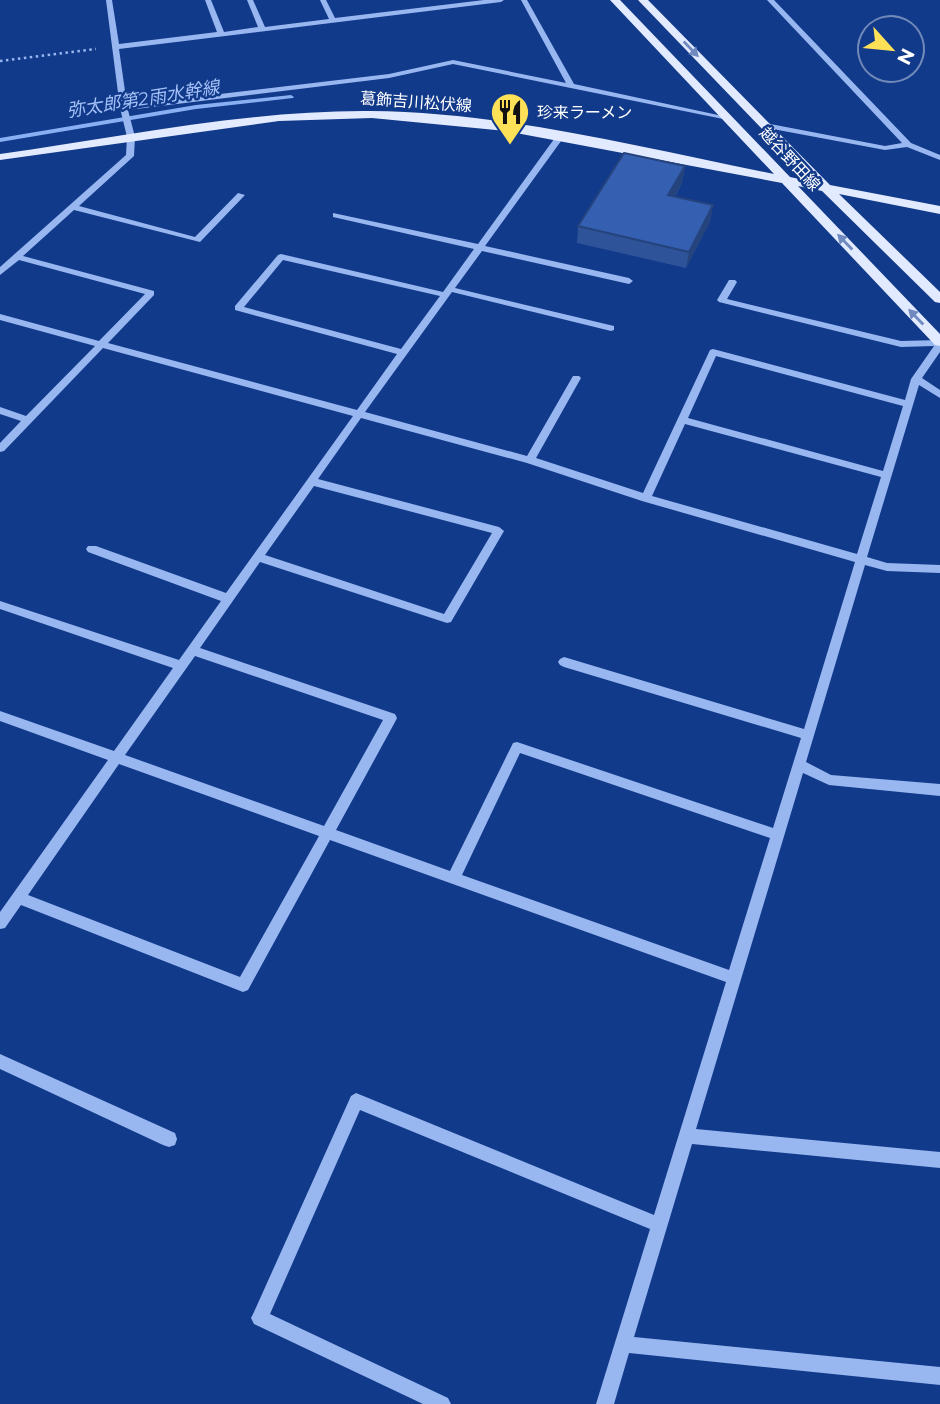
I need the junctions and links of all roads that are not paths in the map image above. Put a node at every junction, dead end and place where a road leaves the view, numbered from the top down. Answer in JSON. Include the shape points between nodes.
{"nodes":[{"id":1,"x":109,"y":0,"type":"edge"},
{"id":2,"x":208,"y":0,"type":"edge"},
{"id":3,"x":250,"y":0,"type":"edge"},
{"id":4,"x":323,"y":0,"type":"edge"},
{"id":5,"x":396,"y":0,"type":"edge"},
{"id":6,"x":501,"y":0,"type":"edge"},
{"id":7,"x":524,"y":0,"type":"edge"},
{"id":8,"x":615,"y":0,"type":"edge"},
{"id":9,"x":643,"y":0,"type":"edge"},
{"id":10,"x":769,"y":0,"type":"edge"},
{"id":11,"x":464,"y":2,"type":"edge"},
{"id":12,"x":403,"y":12,"type":"junction"},
{"id":13,"x":332,"y":20,"type":"junction"},
{"id":14,"x":262,"y":29,"type":"junction"},
{"id":15,"x":221,"y":34,"type":"junction"},
{"id":16,"x":115,"y":47,"type":"junction"},
{"id":17,"x":572,"y":87,"type":"junction"},
{"id":18,"x":124,"y":108,"type":"junction"},
{"id":19,"x":727,"y":118,"type":"junction"},
{"id":20,"x":765,"y":125,"type":"junction"},
{"id":21,"x":560,"y":136,"type":"junction"},
{"id":22,"x":131,"y":138,"type":"junction"},
{"id":23,"x":908,"y":145,"type":"junction"},
{"id":24,"x":0,"y":156,"type":"edge"},
{"id":25,"x":940,"y":158,"type":"edge"},
{"id":26,"x":785,"y":180,"type":"junction"},
{"id":27,"x":826,"y":188,"type":"junction"},
{"id":28,"x":242,"y":195,"type":"dead end"},
{"id":29,"x":72,"y":207,"type":"junction"},
{"id":30,"x":940,"y":210,"type":"edge"},
{"id":31,"x":336,"y":215,"type":"dead end"},
{"id":32,"x":480,"y":247,"type":"junction"},
{"id":33,"x":17,"y":257,"type":"junction"},
{"id":34,"x":0,"y":272,"type":"edge"},
{"id":35,"x":629,"y":281,"type":"dead end"},
{"id":36,"x":732,"y":282,"type":"dead end"},
{"id":37,"x":447,"y":292,"type":"junction"},
{"id":38,"x":940,"y":299,"type":"edge"},
{"id":39,"x":0,"y":317,"type":"edge"},
{"id":40,"x":611,"y":328,"type":"dead end"},
{"id":41,"x":940,"y":343,"type":"edge"},
{"id":42,"x":102,"y":344,"type":"junction"},
{"id":43,"x":403,"y":353,"type":"junction"},
{"id":44,"x":576,"y":378,"type":"dead end"},
{"id":45,"x":916,"y":379,"type":"junction"},
{"id":46,"x":940,"y":395,"type":"edge"},
{"id":47,"x":908,"y":404,"type":"junction"},
{"id":48,"x":0,"y":410,"type":"edge"},
{"id":49,"x":359,"y":414,"type":"junction"},
{"id":50,"x":28,"y":419,"type":"junction"},
{"id":51,"x":682,"y":420,"type":"junction"},
{"id":52,"x":0,"y":449,"type":"edge"},
{"id":53,"x":530,"y":460,"type":"junction"},
{"id":54,"x":886,"y":475,"type":"junction"},
{"id":55,"x":311,"y":481,"type":"junction"},
{"id":56,"x":646,"y":498,"type":"junction"},
{"id":57,"x":92,"y":549,"type":"dead end"},
{"id":58,"x":257,"y":557,"type":"junction"},
{"id":59,"x":860,"y":558,"type":"junction"},
{"id":60,"x":940,"y":569,"type":"edge"},
{"id":61,"x":229,"y":598,"type":"junction"},
{"id":62,"x":0,"y":604,"type":"edge"},
{"id":63,"x":192,"y":650,"type":"junction"},
{"id":64,"x":564,"y":662,"type":"dead end"},
{"id":65,"x":181,"y":666,"type":"junction"},
{"id":66,"x":0,"y":716,"type":"edge"},
{"id":67,"x":807,"y":735,"type":"junction"},
{"id":68,"x":117,"y":758,"type":"junction"},
{"id":69,"x":799,"y":765,"type":"junction"},
{"id":70,"x":940,"y":790,"type":"edge"},
{"id":71,"x":326,"y":832,"type":"junction"},
{"id":72,"x":778,"y":835,"type":"junction"},
{"id":73,"x":454,"y":878,"type":"junction"},
{"id":74,"x":18,"y":897,"type":"junction"},
{"id":75,"x":0,"y":923,"type":"edge"},
{"id":76,"x":735,"y":979,"type":"junction"},
{"id":77,"x":0,"y":1061,"type":"edge"},
{"id":78,"x":687,"y":1136,"type":"junction"},
{"id":79,"x":169,"y":1139,"type":"dead end"},
{"id":80,"x":940,"y":1160,"type":"edge"},
{"id":81,"x":660,"y":1225,"type":"junction"},
{"id":82,"x":623,"y":1344,"type":"junction"},
{"id":83,"x":940,"y":1376,"type":"edge"},
{"id":84,"x":442,"y":1404,"type":"edge"},
{"id":85,"x":605,"y":1404,"type":"edge"}],
"edges":[{"from":1,"to":16,"type":"street"},
{"from":2,"to":15,"type":"street"},
{"from":3,"to":14,"type":"street"},
{"from":4,"to":13,"type":"street"},
{"from":5,"to":12,"type":"street"},
{"from":6,"to":11,"type":"street"},
{"from":7,"to":17,"type":"street"},
{"from":8,"to":19,"type":"main road","name":"越谷野田線"},
{"from":9,"to":20,"type":"main road","name":"越谷野田線","one_way":true},
{"from":10,"to":23,"type":"street"},
{"from":11,"to":12,"type":"street"},
{"from":12,"to":13,"type":"street"},
{"from":13,"to":14,"type":"street"},
{"from":14,"to":15,"type":"street"},
{"from":15,"to":16,"type":"street"},
{"from":16,"to":18,"type":"street"},
{"from":17,"to":18,"type":"street","via":[[453,62],[390,76]]},
{"from":17,"to":19,"type":"street"},
{"from":18,"to":22,"type":"street"},
{"from":19,"to":26,"type":"main road","name":"越谷野田線"},
{"from":20,"to":23,"type":"street","via":[[884,148]]},
{"from":20,"to":27,"type":"main road","name":"越谷野田線"},
{"from":21,"to":22,"type":"main road","name":"葛飾吉川松伏線","via":[[446,118],[361,112]]},
{"from":21,"to":26,"type":"main road","name":"葛飾吉川松伏線"},
{"from":21,"to":32,"type":"street"},
{"from":22,"to":24,"type":"main road","name":"葛飾吉川松伏線"},
{"from":22,"to":29,"type":"street","via":[[130,156]]},
{"from":23,"to":25,"type":"street"},
{"from":26,"to":27,"type":"main road","name":"葛飾吉川松伏線"},
{"from":41,"to":26,"type":"main road","name":"越谷野田線","one_way":true},
{"from":27,"to":30,"type":"main road","name":"越谷野田線"},
{"from":27,"to":38,"type":"main road","name":"越谷野田線"},
{"from":28,"to":29,"type":"street","via":[[197,240]]},
{"from":29,"to":33,"type":"street"},
{"from":31,"to":32,"type":"street"},
{"from":32,"to":35,"type":"street"},
{"from":32,"to":37,"type":"street"},
{"from":33,"to":34,"type":"street"},
{"from":33,"to":42,"type":"street","via":[[151,293]]},
{"from":36,"to":41,"type":"street","via":[[722,300],[901,344]]},
{"from":37,"to":40,"type":"street"},
{"from":37,"to":43,"type":"street"},
{"from":37,"to":43,"type":"street","via":[[281,257],[238,308]]},
{"from":39,"to":42,"type":"street"},
{"from":41,"to":45,"type":"street"},
{"from":42,"to":49,"type":"street"},
{"from":42,"to":50,"type":"street"},
{"from":43,"to":49,"type":"street"},
{"from":44,"to":53,"type":"street"},
{"from":45,"to":46,"type":"street"},
{"from":45,"to":47,"type":"street"},
{"from":47,"to":51,"type":"street","via":[[713,352]]},
{"from":47,"to":54,"type":"street"},
{"from":48,"to":50,"type":"street"},
{"from":49,"to":53,"type":"street"},
{"from":49,"to":55,"type":"street"},
{"from":50,"to":52,"type":"street"},
{"from":51,"to":54,"type":"street"},
{"from":51,"to":56,"type":"street"},
{"from":53,"to":56,"type":"street"},
{"from":54,"to":59,"type":"street"},
{"from":55,"to":58,"type":"street"},
{"from":55,"to":58,"type":"street","via":[[499,531],[447,619]]},
{"from":56,"to":59,"type":"street"},
{"from":57,"to":61,"type":"street"},
{"from":58,"to":61,"type":"street"},
{"from":59,"to":60,"type":"street","via":[[887,567]]},
{"from":59,"to":67,"type":"street"},
{"from":61,"to":63,"type":"street"},
{"from":62,"to":65,"type":"street"},
{"from":63,"to":65,"type":"street"},
{"from":63,"to":71,"type":"street","via":[[391,718]]},
{"from":64,"to":67,"type":"street"},
{"from":65,"to":68,"type":"street"},
{"from":66,"to":68,"type":"street"},
{"from":67,"to":69,"type":"street"},
{"from":68,"to":71,"type":"street"},
{"from":68,"to":74,"type":"street"},
{"from":69,"to":70,"type":"street","via":[[829,780]]},
{"from":69,"to":72,"type":"street"},
{"from":71,"to":73,"type":"street"},
{"from":71,"to":74,"type":"street","via":[[243,985]]},
{"from":72,"to":73,"type":"street","via":[[516,747]]},
{"from":72,"to":76,"type":"street"},
{"from":73,"to":76,"type":"street"},
{"from":74,"to":75,"type":"street"},
{"from":76,"to":78,"type":"street"},
{"from":77,"to":79,"type":"street"},
{"from":78,"to":80,"type":"street"},
{"from":78,"to":81,"type":"street"},
{"from":81,"to":82,"type":"street"},
{"from":81,"to":84,"type":"street","via":[[356,1101],[260,1318]]},
{"from":82,"to":83,"type":"street"},
{"from":82,"to":85,"type":"street"}]}
